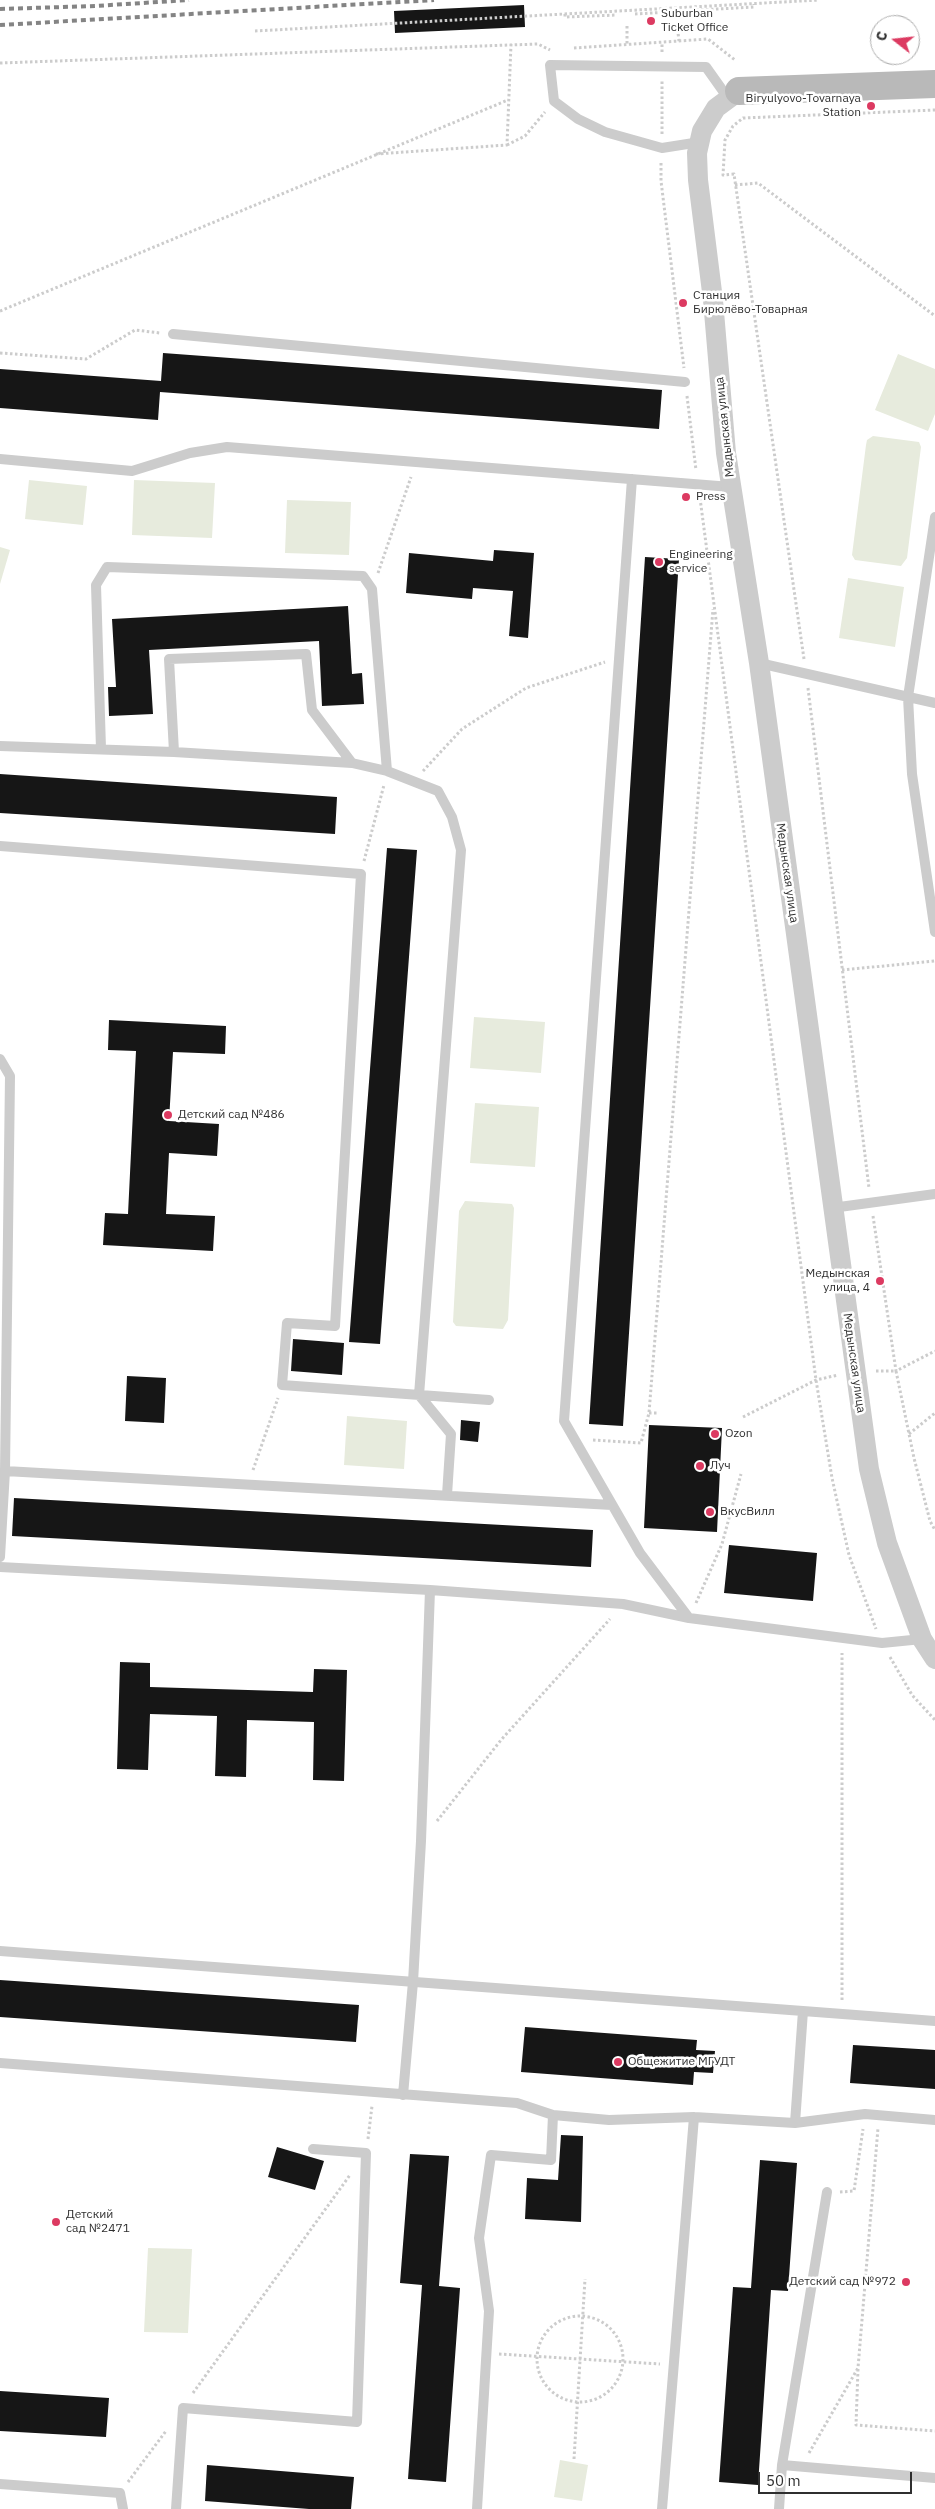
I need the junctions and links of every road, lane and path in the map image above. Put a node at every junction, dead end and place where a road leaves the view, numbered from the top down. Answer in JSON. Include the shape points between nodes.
{"nodes":[{"id":1,"x":820,"y":0,"type":"edge"},
{"id":2,"x":754,"y":4,"type":"junction"},
{"id":3,"x":681,"y":11,"type":"dead end"},
{"id":4,"x":668,"y":12,"type":"dead end"},
{"id":5,"x":565,"y":14,"type":"junction"},
{"id":6,"x":617,"y":14,"type":"dead end"},
{"id":7,"x":635,"y":14,"type":"dead end"},
{"id":8,"x":677,"y":24,"type":"dead end"},
{"id":9,"x":627,"y":26,"type":"dead end"},
{"id":10,"x":255,"y":31,"type":"dead end"},
{"id":11,"x":679,"y":41,"type":"junction"},
{"id":12,"x":662,"y":42,"type":"junction"},
{"id":13,"x":511,"y":44,"type":"junction"},
{"id":14,"x":627,"y":44,"type":"junction"},
{"id":15,"x":560,"y":49,"type":"dead end"},
{"id":16,"x":570,"y":49,"type":"dead end"},
{"id":17,"x":734,"y":60,"type":"dead end"},
{"id":18,"x":0,"y":63,"type":"edge"},
{"id":19,"x":662,"y":66,"type":"junction"},
{"id":20,"x":935,"y":84,"type":"edge"},
{"id":21,"x":734,"y":94,"type":"junction"},
{"id":22,"x":508,"y":100,"type":"junction"},
{"id":23,"x":554,"y":101,"type":"junction"},
{"id":24,"x":935,"y":110,"type":"edge"},
{"id":25,"x":700,"y":142,"type":"junction"},
{"id":26,"x":507,"y":145,"type":"junction"},
{"id":27,"x":662,"y":148,"type":"junction"},
{"id":28,"x":373,"y":155,"type":"junction"},
{"id":29,"x":736,"y":185,"type":"junction"},
{"id":30,"x":0,"y":311,"type":"edge"},
{"id":31,"x":935,"y":316,"type":"edge"},
{"id":32,"x":173,"y":334,"type":"joint"},
{"id":33,"x":0,"y":354,"type":"edge"},
{"id":34,"x":685,"y":382,"type":"junction"},
{"id":35,"x":0,"y":459,"type":"edge"},
{"id":36,"x":411,"y":475,"type":"dead end"},
{"id":37,"x":632,"y":479,"type":"junction"},
{"id":38,"x":698,"y":484,"type":"junction"},
{"id":39,"x":731,"y":487,"type":"junction"},
{"id":40,"x":935,"y":517,"type":"edge"},
{"id":41,"x":372,"y":589,"type":"junction"},
{"id":42,"x":714,"y":601,"type":"junction"},
{"id":43,"x":619,"y":658,"type":"junction"},
{"id":44,"x":759,"y":663,"type":"junction"},
{"id":45,"x":806,"y":674,"type":"junction"},
{"id":46,"x":908,"y":697,"type":"junction"},
{"id":47,"x":935,"y":703,"type":"edge"},
{"id":48,"x":0,"y":746,"type":"edge"},
{"id":49,"x":101,"y":749,"type":"junction"},
{"id":50,"x":174,"y":752,"type":"junction"},
{"id":51,"x":352,"y":763,"type":"junction"},
{"id":52,"x":387,"y":771,"type":"junction"},
{"id":53,"x":414,"y":781,"type":"junction"},
{"id":54,"x":0,"y":846,"type":"edge"},
{"id":55,"x":361,"y":874,"type":"junction"},
{"id":56,"x":935,"y":932,"type":"edge"},
{"id":57,"x":935,"y":961,"type":"edge"},
{"id":58,"x":842,"y":970,"type":"junction"},
{"id":59,"x":0,"y":1059,"type":"edge"},
{"id":60,"x":935,"y":1194,"type":"edge"},
{"id":61,"x":870,"y":1203,"type":"junction"},
{"id":62,"x":832,"y":1208,"type":"junction"},
{"id":63,"x":935,"y":1351,"type":"edge"},
{"id":64,"x":896,"y":1371,"type":"junction"},
{"id":65,"x":855,"y":1372,"type":"junction"},
{"id":66,"x":816,"y":1380,"type":"junction"},
{"id":67,"x":282,"y":1385,"type":"junction"},
{"id":68,"x":419,"y":1395,"type":"junction"},
{"id":69,"x":489,"y":1400,"type":"dead end"},
{"id":70,"x":648,"y":1413,"type":"junction"},
{"id":71,"x":658,"y":1413,"type":"dead end"},
{"id":72,"x":935,"y":1413,"type":"edge"},
{"id":73,"x":743,"y":1417,"type":"dead end"},
{"id":74,"x":909,"y":1434,"type":"junction"},
{"id":75,"x":574,"y":1439,"type":"junction"},
{"id":76,"x":3,"y":1472,"type":"edge"},
{"id":77,"x":741,"y":1474,"type":"dead end"},
{"id":78,"x":249,"y":1484,"type":"junction"},
{"id":79,"x":447,"y":1495,"type":"junction"},
{"id":80,"x":612,"y":1504,"type":"junction"},
{"id":81,"x":935,"y":1530,"type":"edge"},
{"id":82,"x":0,"y":1557,"type":"edge"},
{"id":83,"x":0,"y":1567,"type":"edge"},
{"id":84,"x":430,"y":1590,"type":"junction"},
{"id":85,"x":623,"y":1604,"type":"junction"},
{"id":86,"x":690,"y":1618,"type":"junction"},
{"id":87,"x":842,"y":1638,"type":"junction"},
{"id":88,"x":922,"y":1639,"type":"junction"},
{"id":89,"x":882,"y":1643,"type":"junction"},
{"id":90,"x":935,"y":1659,"type":"edge"},
{"id":91,"x":935,"y":1720,"type":"edge"},
{"id":92,"x":421,"y":1841,"type":"junction"},
{"id":93,"x":0,"y":1951,"type":"edge"},
{"id":94,"x":413,"y":1982,"type":"junction"},
{"id":95,"x":803,"y":2011,"type":"junction"},
{"id":96,"x":842,"y":2014,"type":"junction"},
{"id":97,"x":935,"y":2020,"type":"edge"},
{"id":98,"x":0,"y":2063,"type":"edge"},
{"id":99,"x":374,"y":2093,"type":"junction"},
{"id":100,"x":404,"y":2095,"type":"junction"},
{"id":101,"x":865,"y":2114,"type":"junction"},
{"id":102,"x":553,"y":2115,"type":"junction"},
{"id":103,"x":879,"y":2115,"type":"junction"},
{"id":104,"x":694,"y":2117,"type":"junction"},
{"id":105,"x":935,"y":2120,"type":"edge"},
{"id":106,"x":795,"y":2123,"type":"junction"},
{"id":107,"x":313,"y":2149,"type":"dead end"},
{"id":108,"x":366,"y":2153,"type":"junction"},
{"id":109,"x":827,"y":2192,"type":"joint"},
{"id":110,"x":584,"y":2279,"type":"dead end"},
{"id":111,"x":582,"y":2316,"type":"junction"},
{"id":112,"x":486,"y":2354,"type":"junction"},
{"id":113,"x":537,"y":2357,"type":"junction"},
{"id":114,"x":580,"y":2359,"type":"junction"},
{"id":115,"x":624,"y":2362,"type":"junction"},
{"id":116,"x":674,"y":2365,"type":"junction"},
{"id":117,"x":858,"y":2368,"type":"junction"},
{"id":118,"x":577,"y":2403,"type":"junction"},
{"id":119,"x":182,"y":2408,"type":"junction"},
{"id":120,"x":935,"y":2431,"type":"edge"},
{"id":121,"x":574,"y":2459,"type":"dead end"},
{"id":122,"x":782,"y":2465,"type":"junction"},
{"id":123,"x":801,"y":2466,"type":"junction"},
{"id":124,"x":935,"y":2478,"type":"edge"},
{"id":125,"x":0,"y":2484,"type":"edge"},
{"id":126,"x":120,"y":2493,"type":"junction"},
{"id":127,"x":123,"y":2509,"type":"edge"},
{"id":128,"x":176,"y":2509,"type":"edge"},
{"id":129,"x":477,"y":2509,"type":"edge"},
{"id":130,"x":662,"y":2509,"type":"edge"},
{"id":131,"x":779,"y":2509,"type":"edge"}],
"edges":[{"from":1,"to":2,"type":"path"},
{"from":2,"to":3,"type":"path","via":[[754,7]]},
{"from":2,"to":5,"type":"path"},
{"from":4,"to":7,"type":"path"},
{"from":5,"to":6,"type":"path","via":[[565,17]]},
{"from":5,"to":10,"type":"path"},
{"from":8,"to":11,"type":"path"},
{"from":9,"to":14,"type":"path"},
{"from":11,"to":12,"type":"path"},
{"from":11,"to":17,"type":"path","via":[[708,39]]},
{"from":12,"to":14,"type":"path"},
{"from":12,"to":19,"type":"path"},
{"from":13,"to":15,"type":"path","via":[[538,44],[550,50]]},
{"from":13,"to":18,"type":"path"},
{"from":13,"to":22,"type":"path"},
{"from":14,"to":16,"type":"path"},
{"from":19,"to":21,"type":"lane","via":[[706,67]]},
{"from":19,"to":23,"type":"lane","via":[[550,65]]},
{"from":19,"to":27,"type":"path"},
{"from":20,"to":21,"type":"street"},
{"from":21,"to":25,"type":"street","name":"Медынская улица","via":[[716,108],[702,131]]},
{"from":22,"to":26,"type":"path"},
{"from":22,"to":28,"type":"path"},
{"from":23,"to":26,"type":"path","via":[[525,136]]},
{"from":23,"to":27,"type":"lane","via":[[578,119],[605,132]]},
{"from":24,"to":29,"type":"path","via":[[743,118],[724,140],[723,175],[734,174]]},
{"from":25,"to":27,"type":"lane"},
{"from":25,"to":39,"type":"street","name":"Медынская улица","via":[[698,180]]},
{"from":26,"to":28,"type":"path"},
{"from":27,"to":34,"type":"path","via":[[661,181]]},
{"from":28,"to":30,"type":"path"},
{"from":29,"to":31,"type":"path","via":[[758,182]]},
{"from":29,"to":45,"type":"path"},
{"from":32,"to":33,"type":"path","via":[[135,330],[86,359]]},
{"from":32,"to":34,"type":"lane"},
{"from":34,"to":38,"type":"path"},
{"from":35,"to":37,"type":"lane","via":[[132,471],[190,453],[227,447]]},
{"from":36,"to":41,"type":"path"},
{"from":37,"to":38,"type":"lane"},
{"from":37,"to":43,"type":"lane"},
{"from":38,"to":39,"type":"lane"},
{"from":38,"to":42,"type":"path"},
{"from":39,"to":44,"type":"street","name":"Медынская улица"},
{"from":40,"to":46,"type":"lane"},
{"from":41,"to":49,"type":"lane","via":[[363,576],[107,567],[96,585]]},
{"from":41,"to":52,"type":"lane"},
{"from":42,"to":66,"type":"path"},
{"from":42,"to":70,"type":"path"},
{"from":43,"to":53,"type":"path","via":[[526,688],[462,729]]},
{"from":43,"to":75,"type":"lane","via":[[564,1421]]},
{"from":44,"to":45,"type":"lane"},
{"from":44,"to":62,"type":"street","name":"Медынская улица"},
{"from":45,"to":46,"type":"lane"},
{"from":45,"to":58,"type":"path"},
{"from":46,"to":47,"type":"lane"},
{"from":46,"to":56,"type":"lane","via":[[912,774]]},
{"from":48,"to":49,"type":"lane"},
{"from":49,"to":50,"type":"lane"},
{"from":50,"to":51,"type":"lane"},
{"from":50,"to":51,"type":"lane","via":[[169,659],[306,654],[312,710]]},
{"from":51,"to":52,"type":"lane"},
{"from":52,"to":53,"type":"lane"},
{"from":52,"to":55,"type":"path"},
{"from":53,"to":68,"type":"lane","via":[[438,792],[452,817],[461,850]]},
{"from":54,"to":55,"type":"lane"},
{"from":55,"to":67,"type":"lane","via":[[334,1326],[287,1323]]},
{"from":57,"to":58,"type":"path"},
{"from":58,"to":61,"type":"path"},
{"from":59,"to":76,"type":"lane","via":[[10,1076]]},
{"from":60,"to":61,"type":"lane"},
{"from":61,"to":62,"type":"lane"},
{"from":61,"to":64,"type":"path"},
{"from":62,"to":65,"type":"street","name":"Медынская улица"},
{"from":63,"to":64,"type":"path"},
{"from":64,"to":65,"type":"path"},
{"from":64,"to":74,"type":"path"},
{"from":65,"to":88,"type":"street","name":"Медынская улица","via":[[869,1468],[887,1543]]},
{"from":66,"to":73,"type":"path"},
{"from":66,"to":89,"type":"path","via":[[849,1556]]},
{"from":67,"to":68,"type":"lane"},
{"from":67,"to":78,"type":"path"},
{"from":68,"to":69,"type":"lane"},
{"from":68,"to":79,"type":"lane","via":[[451,1434]]},
{"from":70,"to":71,"type":"path"},
{"from":70,"to":75,"type":"path","via":[[641,1443]]},
{"from":72,"to":74,"type":"path"},
{"from":74,"to":81,"type":"path"},
{"from":75,"to":80,"type":"lane"},
{"from":76,"to":78,"type":"lane"},
{"from":76,"to":82,"type":"lane"},
{"from":77,"to":86,"type":"path","via":[[722,1544]]},
{"from":78,"to":79,"type":"lane"},
{"from":79,"to":80,"type":"lane"},
{"from":80,"to":86,"type":"lane","via":[[640,1553]]},
{"from":83,"to":84,"type":"lane"},
{"from":84,"to":85,"type":"lane"},
{"from":84,"to":92,"type":"lane"},
{"from":85,"to":86,"type":"lane"},
{"from":85,"to":92,"type":"path","via":[[501,1740]]},
{"from":86,"to":87,"type":"lane"},
{"from":87,"to":89,"type":"lane"},
{"from":87,"to":96,"type":"path"},
{"from":88,"to":89,"type":"lane"},
{"from":88,"to":90,"type":"street","name":"Медынская улица"},
{"from":89,"to":91,"type":"path","via":[[912,1695]]},
{"from":92,"to":94,"type":"lane"},
{"from":93,"to":94,"type":"lane"},
{"from":94,"to":95,"type":"lane"},
{"from":94,"to":100,"type":"lane"},
{"from":95,"to":96,"type":"lane"},
{"from":95,"to":106,"type":"lane"},
{"from":96,"to":97,"type":"lane"},
{"from":98,"to":99,"type":"lane"},
{"from":99,"to":100,"type":"lane"},
{"from":99,"to":108,"type":"path"},
{"from":100,"to":102,"type":"lane","via":[[518,2103]]},
{"from":101,"to":103,"type":"lane"},
{"from":101,"to":106,"type":"lane"},
{"from":101,"to":109,"type":"path","via":[[854,2191]]},
{"from":102,"to":104,"type":"lane","via":[[609,2120]]},
{"from":102,"to":112,"type":"lane","via":[[551,2160],[491,2155],[479,2238],[489,2311]]},
{"from":103,"to":105,"type":"lane"},
{"from":103,"to":117,"type":"path"},
{"from":104,"to":106,"type":"lane"},
{"from":104,"to":116,"type":"lane"},
{"from":107,"to":108,"type":"lane"},
{"from":108,"to":119,"type":"path"},
{"from":108,"to":119,"type":"lane","via":[[357,2422]]},
{"from":109,"to":122,"type":"lane"},
{"from":110,"to":111,"type":"path"},
{"from":111,"to":113,"type":"path","via":[[566,2318],[551,2327],[541,2340]]},
{"from":111,"to":114,"type":"path"},
{"from":111,"to":115,"type":"path","via":[[599,2320],[613,2330],[621,2345]]},
{"from":112,"to":113,"type":"path"},
{"from":112,"to":129,"type":"lane"},
{"from":113,"to":114,"type":"path"},
{"from":113,"to":118,"type":"path","via":[[539,2373],[548,2388],[561,2398]]},
{"from":114,"to":115,"type":"path"},
{"from":114,"to":118,"type":"path"},
{"from":115,"to":116,"type":"path"},
{"from":115,"to":118,"type":"path","via":[[619,2378],[609,2392],[594,2401]]},
{"from":116,"to":130,"type":"lane"},
{"from":117,"to":120,"type":"path","via":[[856,2425]]},
{"from":117,"to":123,"type":"path"},
{"from":118,"to":121,"type":"path"},
{"from":119,"to":126,"type":"path"},
{"from":119,"to":128,"type":"lane"},
{"from":122,"to":123,"type":"lane"},
{"from":122,"to":131,"type":"lane"},
{"from":123,"to":124,"type":"lane"},
{"from":125,"to":126,"type":"lane"},
{"from":126,"to":127,"type":"lane"}]}
